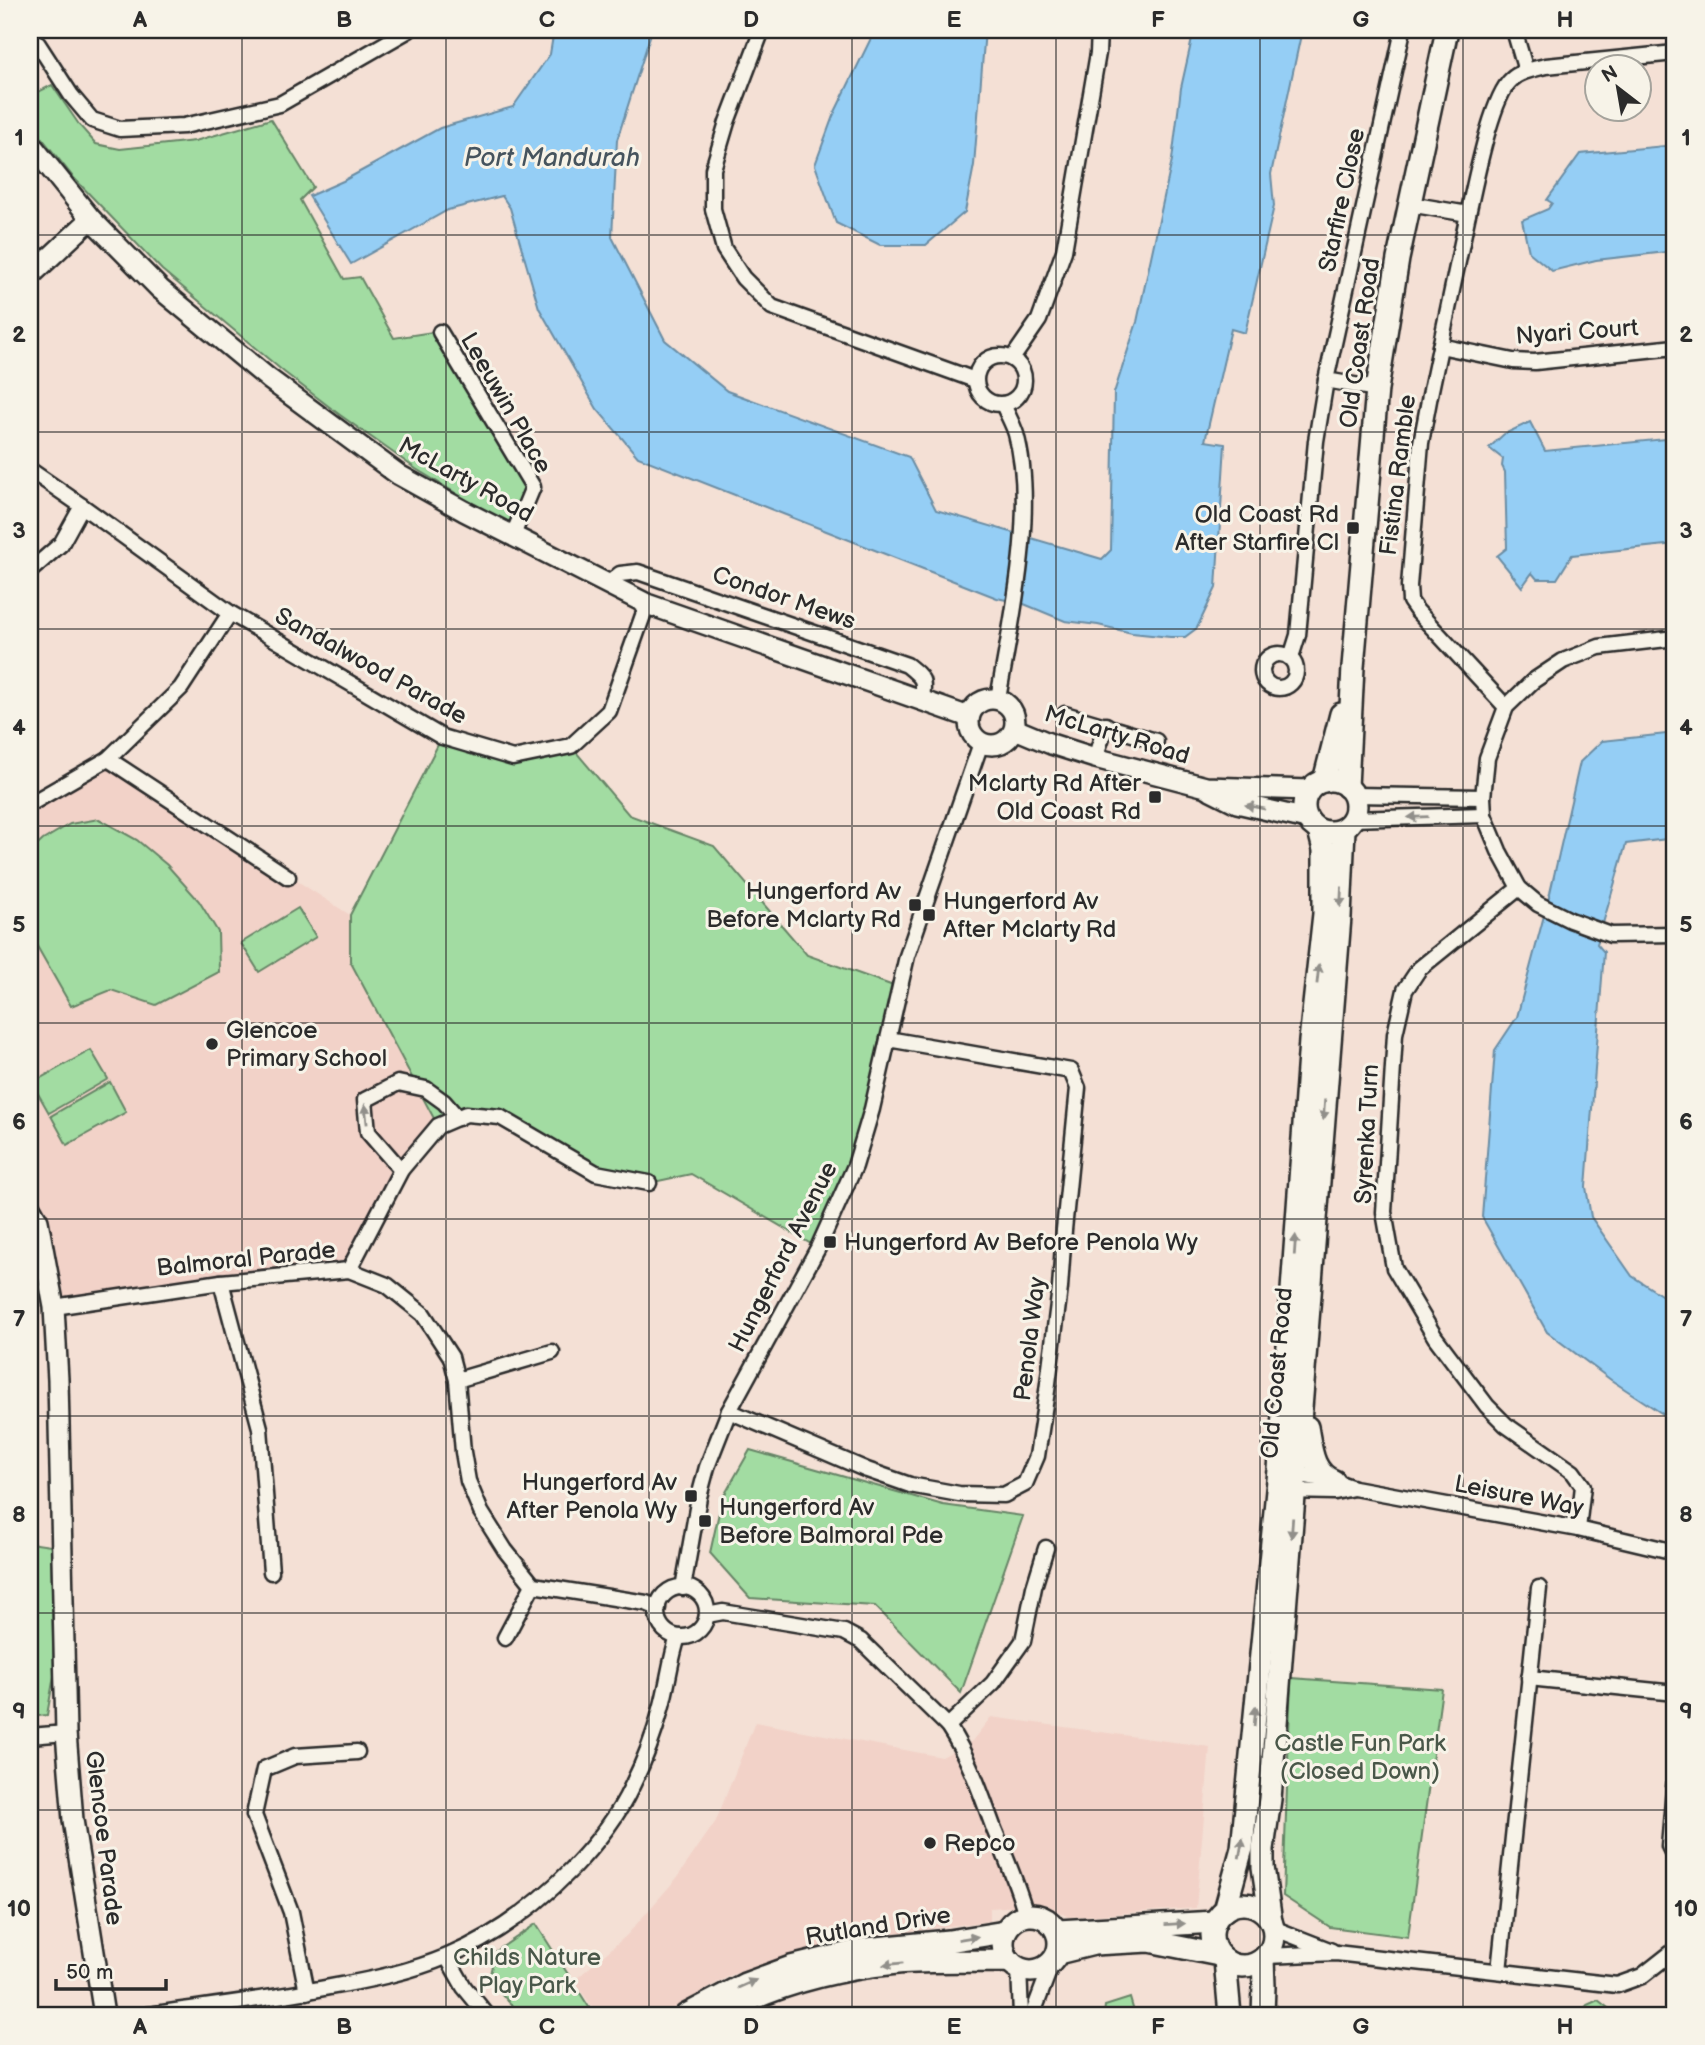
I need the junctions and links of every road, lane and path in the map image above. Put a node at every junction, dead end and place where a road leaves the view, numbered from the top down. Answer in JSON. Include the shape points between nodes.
{"nodes":[{"id":1,"x":409,"y":30,"type":"edge"},
{"id":2,"x":762,"y":30,"type":"edge"},
{"id":3,"x":1100,"y":30,"type":"edge"},
{"id":4,"x":1403,"y":30,"type":"edge"},
{"id":5,"x":1447,"y":30,"type":"edge"},
{"id":6,"x":1514,"y":30,"type":"edge"},
{"id":7,"x":32,"y":44,"type":"edge"},
{"id":8,"x":1675,"y":53,"type":"edge"},
{"id":9,"x":1526,"y":71,"type":"junction"},
{"id":10,"x":30,"y":143,"type":"edge"},
{"id":11,"x":1409,"y":204,"type":"junction"},
{"id":12,"x":1468,"y":214,"type":"junction"},
{"id":13,"x":91,"y":219,"type":"junction"},
{"id":14,"x":30,"y":276,"type":"edge"},
{"id":15,"x":440,"y":332,"type":"dead end"},
{"id":16,"x":1440,"y":346,"type":"junction"},
{"id":17,"x":1675,"y":347,"type":"edge"},
{"id":18,"x":1012,"y":359,"type":"junction"},
{"id":19,"x":975,"y":380,"type":"junction"},
{"id":20,"x":1326,"y":380,"type":"junction"},
{"id":21,"x":1377,"y":389,"type":"junction"},
{"id":22,"x":1003,"y":404,"type":"junction"},
{"id":23,"x":30,"y":470,"type":"edge"},
{"id":24,"x":82,"y":506,"type":"junction"},
{"id":25,"x":513,"y":535,"type":"junction"},
{"id":26,"x":30,"y":571,"type":"edge"},
{"id":27,"x":608,"y":584,"type":"junction"},
{"id":28,"x":647,"y":604,"type":"junction"},
{"id":29,"x":230,"y":613,"type":"junction"},
{"id":30,"x":1675,"y":639,"type":"edge"},
{"id":31,"x":1289,"y":657,"type":"dead end"},
{"id":32,"x":1353,"y":667,"type":"junction"},
{"id":33,"x":922,"y":699,"type":"junction"},
{"id":34,"x":998,"y":699,"type":"junction"},
{"id":35,"x":1506,"y":707,"type":"junction"},
{"id":36,"x":1065,"y":714,"type":"dead end"},
{"id":37,"x":969,"y":717,"type":"junction"},
{"id":38,"x":1106,"y":725,"type":"junction"},
{"id":39,"x":1015,"y":729,"type":"junction"},
{"id":40,"x":1156,"y":741,"type":"dead end"},
{"id":41,"x":981,"y":743,"type":"junction"},
{"id":42,"x":1096,"y":758,"type":"junction"},
{"id":43,"x":108,"y":759,"type":"junction"},
{"id":44,"x":1317,"y":786,"type":"junction"},
{"id":45,"x":1206,"y":787,"type":"junction"},
{"id":46,"x":1350,"y":791,"type":"junction"},
{"id":47,"x":1483,"y":797,"type":"junction"},
{"id":48,"x":30,"y":804,"type":"edge"},
{"id":49,"x":1484,"y":815,"type":"junction"},
{"id":50,"x":1313,"y":824,"type":"junction"},
{"id":51,"x":1348,"y":824,"type":"junction"},
{"id":52,"x":288,"y":877,"type":"dead end"},
{"id":53,"x":1519,"y":888,"type":"junction"},
{"id":54,"x":1675,"y":933,"type":"edge"},
{"id":55,"x":888,"y":1039,"type":"junction"},
{"id":56,"x":458,"y":1118,"type":"junction"},
{"id":57,"x":401,"y":1170,"type":"junction"},
{"id":58,"x":649,"y":1183,"type":"dead end"},
{"id":59,"x":30,"y":1207,"type":"edge"},
{"id":60,"x":349,"y":1270,"type":"junction"},
{"id":61,"x":221,"y":1282,"type":"junction"},
{"id":62,"x":54,"y":1307,"type":"junction"},
{"id":63,"x":552,"y":1352,"type":"dead end"},
{"id":64,"x":457,"y":1380,"type":"junction"},
{"id":65,"x":1303,"y":1387,"type":"junction"},
{"id":66,"x":729,"y":1412,"type":"junction"},
{"id":67,"x":1334,"y":1481,"type":"junction"},
{"id":68,"x":1286,"y":1482,"type":"junction"},
{"id":69,"x":1354,"y":1488,"type":"junction"},
{"id":70,"x":1578,"y":1529,"type":"junction"},
{"id":71,"x":1046,"y":1548,"type":"dead end"},
{"id":72,"x":1675,"y":1552,"type":"edge"},
{"id":73,"x":271,"y":1572,"type":"dead end"},
{"id":74,"x":533,"y":1585,"type":"junction"},
{"id":75,"x":683,"y":1588,"type":"junction"},
{"id":76,"x":1539,"y":1588,"type":"dead end"},
{"id":77,"x":658,"y":1608,"type":"junction"},
{"id":78,"x":707,"y":1615,"type":"junction"},
{"id":79,"x":505,"y":1637,"type":"dead end"},
{"id":80,"x":678,"y":1637,"type":"junction"},
{"id":81,"x":1530,"y":1678,"type":"junction"},
{"id":82,"x":1675,"y":1693,"type":"edge"},
{"id":83,"x":948,"y":1726,"type":"junction"},
{"id":84,"x":66,"y":1733,"type":"junction"},
{"id":85,"x":30,"y":1736,"type":"edge"},
{"id":86,"x":357,"y":1752,"type":"dead end"},
{"id":87,"x":1675,"y":1777,"type":"edge"},
{"id":88,"x":1675,"y":1858,"type":"edge"},
{"id":89,"x":1026,"y":1915,"type":"junction"},
{"id":90,"x":1220,"y":1916,"type":"junction"},
{"id":91,"x":1272,"y":1925,"type":"junction"},
{"id":92,"x":1058,"y":1931,"type":"junction"},
{"id":93,"x":1005,"y":1932,"type":"junction"},
{"id":94,"x":1675,"y":1950,"type":"edge"},
{"id":95,"x":1336,"y":1953,"type":"junction"},
{"id":96,"x":447,"y":1956,"type":"junction"},
{"id":97,"x":1222,"y":1957,"type":"junction"},
{"id":98,"x":1264,"y":1957,"type":"junction"},
{"id":99,"x":1055,"y":1958,"type":"junction"},
{"id":100,"x":1014,"y":1965,"type":"junction"},
{"id":101,"x":1499,"y":1971,"type":"junction"},
{"id":102,"x":307,"y":1992,"type":"junction"},
{"id":103,"x":104,"y":2015,"type":"edge"},
{"id":104,"x":147,"y":2015,"type":"edge"},
{"id":105,"x":487,"y":2015,"type":"edge"},
{"id":106,"x":686,"y":2015,"type":"edge"},
{"id":107,"x":719,"y":2015,"type":"edge"},
{"id":108,"x":1021,"y":2015,"type":"edge"},
{"id":109,"x":1034,"y":2015,"type":"edge"},
{"id":110,"x":1230,"y":2015,"type":"edge"},
{"id":111,"x":1263,"y":2015,"type":"edge"}],
"edges":[{"from":1,"to":7,"type":"street","via":[[280,104],[184,127],[120,129],[92,120]]},
{"from":2,"to":19,"type":"street","via":[[713,169],[713,209],[724,249],[743,278],[772,307]]},
{"from":3,"to":18,"type":"street","via":[[1064,251],[1039,320]]},
{"from":4,"to":20,"type":"street","name":"Starfire Close"},
{"from":5,"to":11,"type":"main road","name":"Old Coast Road"},
{"from":6,"to":9,"type":"street"},
{"from":8,"to":9,"type":"street"},
{"from":9,"to":12,"type":"street","name":"Fistina Ramble","via":[[1501,92]]},
{"from":10,"to":13,"type":"street","name":"McLarty Road"},
{"from":11,"to":12,"type":"street"},
{"from":11,"to":21,"type":"main road","name":"Old Coast Road"},
{"from":12,"to":16,"type":"street","name":"Fistina Ramble"},
{"from":13,"to":14,"type":"street"},
{"from":13,"to":25,"type":"street","name":"McLarty Road","via":[[160,289],[269,380],[399,475]]},
{"from":15,"to":25,"type":"street","name":"Leeuwin Place","via":[[533,487]]},
{"from":16,"to":17,"type":"street","name":"Nyari Court","via":[[1535,362]]},
{"from":16,"to":35,"type":"street","name":"Fistina Ramble","via":[[1421,443],[1410,601]]},
{"from":18,"to":19,"type":"street","via":[[988,359]]},
{"from":18,"to":22,"type":"street","via":[[1022,370],[1023,388],[1015,399]]},
{"from":19,"to":22,"type":"street","via":[[987,401]]},
{"from":20,"to":21,"type":"street"},
{"from":20,"to":31,"type":"street","name":"Starfire Close","via":[[1298,635]]},
{"from":21,"to":32,"type":"main road","name":"Old Coast Road"},
{"from":22,"to":34,"type":"street","via":[[1023,472],[1022,534]]},
{"from":23,"to":24,"type":"street","name":"Sandalwood Parade"},
{"from":24,"to":26,"type":"street","via":[[61,544]]},
{"from":24,"to":29,"type":"street","name":"Sandalwood Parade"},
{"from":25,"to":27,"type":"street","name":"McLarty Road"},
{"from":27,"to":28,"type":"street","name":"McLarty Road"},
{"from":27,"to":33,"type":"street","name":"Condor Mews","via":[[621,574],[638,572],[907,665],[921,676]]},
{"from":28,"to":29,"type":"street","name":"Sandalwood Parade","via":[[609,710],[570,746],[513,758],[442,737]]},
{"from":28,"to":33,"type":"street","name":"McLarty Road"},
{"from":29,"to":43,"type":"street","via":[[181,688]]},
{"from":30,"to":35,"type":"street","via":[[1599,647],[1563,661]]},
{"from":32,"to":44,"type":"main road","name":"Old Coast Road"},
{"from":32,"to":46,"type":"main road","name":"Old Coast Road"},
{"from":33,"to":37,"type":"street","name":"McLarty Road"},
{"from":34,"to":37,"type":"street","via":[[983,700]]},
{"from":34,"to":39,"type":"street","via":[[1014,714]]},
{"from":35,"to":47,"type":"street","via":[[1487,758]]},
{"from":36,"to":38,"type":"street"},
{"from":37,"to":41,"type":"street","via":[[971,732]]},
{"from":38,"to":40,"type":"street"},
{"from":38,"to":42,"type":"street"},
{"from":39,"to":41,"type":"street","via":[[1001,744]]},
{"from":39,"to":42,"type":"street","name":"McLarty Road"},
{"from":41,"to":55,"type":"street","name":"Hungerford Avenue","via":[[920,916]]},
{"from":42,"to":45,"type":"street","name":"McLarty Road"},
{"from":43,"to":48,"type":"street"},
{"from":43,"to":52,"type":"street"},
{"from":44,"to":45,"type":"street","name":"McLarty Road"},
{"from":44,"to":46,"type":"main road","via":[[1334,781]]},
{"from":44,"to":50,"type":"main road","name":"Old Coast Road","via":[[1304,805]]},
{"from":50,"to":45,"type":"street","name":"McLarty Road","one_way":true,"via":[[1237,803]]},
{"from":46,"to":47,"type":"street"},
{"from":46,"to":51,"type":"main road","name":"Old Coast Road","via":[[1355,809]]},
{"from":47,"to":49,"type":"street"},
{"from":49,"to":51,"type":"street","one_way":true},
{"from":49,"to":53,"type":"street"},
{"from":50,"to":51,"type":"main road","via":[[1330,832]]},
{"from":68,"to":50,"type":"main road","name":"Old Coast Road","one_way":true,"via":[[1310,1041],[1324,914],[1324,850]]},
{"from":51,"to":65,"type":"main road","name":"Old Coast Road","one_way":true},
{"from":53,"to":54,"type":"street","via":[[1538,904],[1611,935]]},
{"from":53,"to":70,"type":"street","name":"Syrenka Turn","via":[[1419,969],[1405,990],[1395,1034],[1384,1212],[1394,1268],[1435,1337],[1487,1406],[1506,1425],[1573,1472],[1583,1486]]},
{"from":55,"to":66,"type":"street","name":"Hungerford Avenue","via":[[856,1166],[818,1248]]},
{"from":55,"to":66,"type":"street","name":"Penola Way","via":[[1071,1071],[1078,1088],[1060,1288],[1037,1456],[1025,1484],[1004,1495],[959,1494],[910,1485],[867,1470]]},
{"from":56,"to":57,"type":"street","via":[[438,1126]]},
{"from":57,"to":56,"type":"street","one_way":true,"via":[[368,1132],[365,1100],[398,1083],[426,1089]]},
{"from":56,"to":58,"type":"street","via":[[466,1114],[500,1117],[596,1173]]},
{"from":57,"to":60,"type":"street"},
{"from":59,"to":62,"type":"street","name":"Glencoe Parade","via":[[38,1221]]},
{"from":60,"to":61,"type":"street","name":"Balmoral Parade"},
{"from":60,"to":64,"type":"street","name":"Balmoral Parade","via":[[387,1285],[424,1314],[452,1357]]},
{"from":61,"to":62,"type":"street","name":"Balmoral Parade"},
{"from":61,"to":73,"type":"street","via":[[260,1428]]},
{"from":62,"to":84,"type":"street","name":"Glencoe Parade"},
{"from":63,"to":64,"type":"street"},
{"from":64,"to":74,"type":"street","name":"Balmoral Parade","via":[[468,1481],[481,1512]]},
{"from":65,"to":67,"type":"main road","via":[[1314,1463],[1325,1478]]},
{"from":65,"to":68,"type":"main road","name":"Old Coast Road"},
{"from":66,"to":75,"type":"street","name":"Hungerford Avenue","via":[[699,1497]]},
{"from":67,"to":68,"type":"street","name":"Leisure Way"},
{"from":67,"to":69,"type":"street","name":"Leisure Way"},
{"from":68,"to":69,"type":"street","name":"Leisure Way","via":[[1335,1492]]},
{"from":90,"to":68,"type":"main road","name":"Old Coast Road","one_way":true,"via":[[1242,1848]]},
{"from":68,"to":91,"type":"main road","name":"Old Coast Road","one_way":true,"via":[[1270,1799],[1263,1849]]},
{"from":69,"to":70,"type":"street","name":"Leisure Way"},
{"from":70,"to":72,"type":"street","name":"Leisure Way"},
{"from":71,"to":83,"type":"street","via":[[1023,1641],[993,1683]]},
{"from":74,"to":77,"type":"street"},
{"from":74,"to":79,"type":"street"},
{"from":75,"to":77,"type":"street","via":[[667,1593]]},
{"from":75,"to":78,"type":"street","via":[[701,1596]]},
{"from":76,"to":81,"type":"street"},
{"from":77,"to":80,"type":"street","via":[[662,1627]]},
{"from":78,"to":80,"type":"street","via":[[698,1631]]},
{"from":78,"to":83,"type":"street","via":[[723,1612],[853,1636]]},
{"from":80,"to":96,"type":"street","via":[[653,1737],[615,1816],[580,1861],[541,1899],[511,1922]]},
{"from":81,"to":82,"type":"street"},
{"from":81,"to":101,"type":"street"},
{"from":83,"to":89,"type":"street","via":[[967,1758]]},
{"from":84,"to":85,"type":"street"},
{"from":84,"to":103,"type":"street","name":"Glencoe Parade","via":[[74,1821]]},
{"from":86,"to":102,"type":"street","via":[[295,1756],[264,1769],[254,1815],[291,1912]]},
{"from":87,"to":88,"type":"street","via":[[1669,1846]]},
{"from":89,"to":92,"type":"main road","via":[[1041,1916]]},
{"from":89,"to":93,"type":"main road"},
{"from":90,"to":91,"type":"main road","via":[[1242,1904],[1266,1914]]},
{"from":92,"to":90,"type":"main road","one_way":true},
{"from":90,"to":97,"type":"main road","via":[[1212,1939]]},
{"from":91,"to":95,"type":"street"},
{"from":91,"to":98,"type":"main road","via":[[1273,1942]]},
{"from":92,"to":99,"type":"main road"},
{"from":93,"to":100,"type":"main road","via":[[1004,1952]]},
{"from":106,"to":93,"type":"main road","name":"Rutland Drive","one_way":true,"via":[[745,1984],[791,1967],[866,1949]]},
{"from":94,"to":101,"type":"street","via":[[1642,1976],[1617,1985]]},
{"from":95,"to":98,"type":"street"},
{"from":95,"to":101,"type":"street"},
{"from":96,"to":102,"type":"street","via":[[391,1975]]},
{"from":96,"to":105,"type":"street"},
{"from":97,"to":98,"type":"main road","via":[[1240,1966]]},
{"from":97,"to":99,"type":"main road","via":[[1149,1941],[1094,1944]]},
{"from":97,"to":110,"type":"main road"},
{"from":98,"to":111,"type":"main road"},
{"from":99,"to":100,"type":"main road","via":[[1031,1971]]},
{"from":99,"to":109,"type":"street"},
{"from":100,"to":107,"type":"main road","name":"Rutland Drive","one_way":true,"via":[[900,1963],[841,1971],[783,1986]]},
{"from":100,"to":108,"type":"street"},
{"from":102,"to":104,"type":"street"}]}
